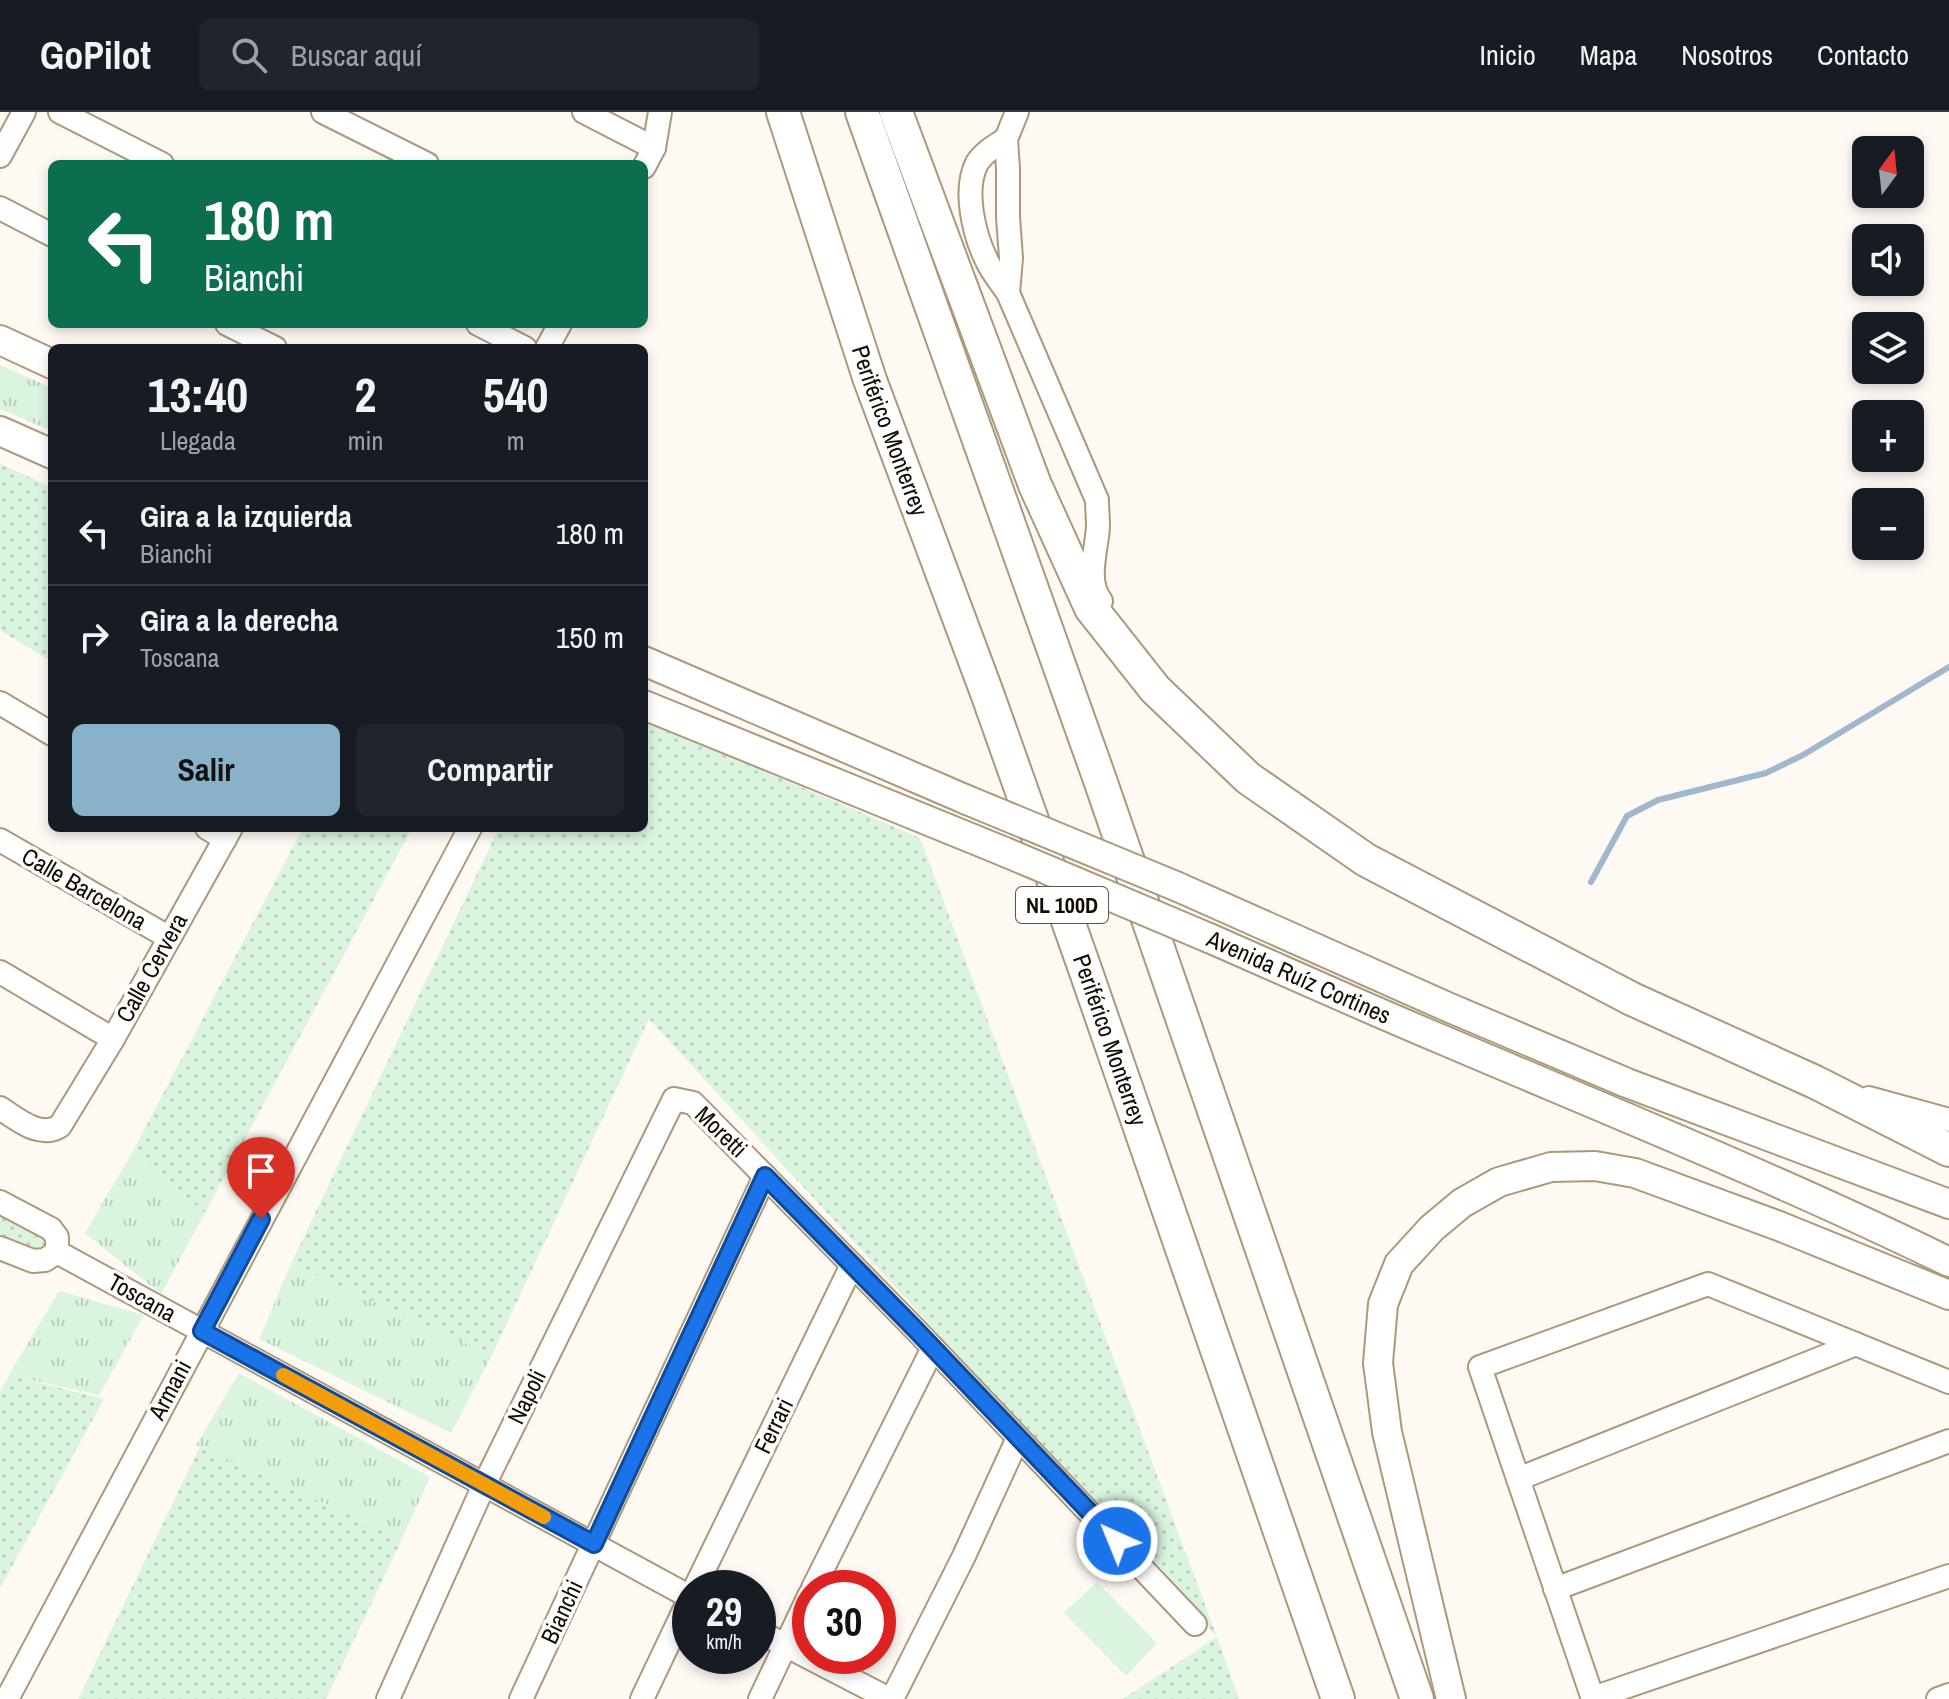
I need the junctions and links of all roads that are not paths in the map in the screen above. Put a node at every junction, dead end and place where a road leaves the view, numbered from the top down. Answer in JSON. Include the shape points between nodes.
{"nodes":[{"id":1,"x":24,"y":112,"type":"edge"},
{"id":2,"x":60,"y":112,"type":"edge"},
{"id":3,"x":323,"y":112,"type":"edge"},
{"id":4,"x":584,"y":112,"type":"edge"},
{"id":5,"x":660,"y":112,"type":"edge"},
{"id":6,"x":783,"y":112,"type":"edge"},
{"id":7,"x":862,"y":112,"type":"edge"},
{"id":8,"x":896,"y":112,"type":"edge"},
{"id":9,"x":1017,"y":112,"type":"edge"},
{"id":10,"x":1006,"y":139,"type":"junction"},
{"id":11,"x":0,"y":156,"type":"edge"},
{"id":12,"x":649,"y":157,"type":"edge"},
{"id":13,"x":154,"y":160,"type":"edge"},
{"id":14,"x":419,"y":160,"type":"edge"},
{"id":15,"x":0,"y":208,"type":"edge"},
{"id":16,"x":48,"y":233,"type":"edge"},
{"id":17,"x":1008,"y":293,"type":"junction"},
{"id":18,"x":235,"y":328,"type":"edge"},
{"id":19,"x":486,"y":328,"type":"edge"},
{"id":20,"x":0,"y":340,"type":"edge"},
{"id":21,"x":267,"y":344,"type":"edge"},
{"id":22,"x":517,"y":344,"type":"edge"},
{"id":23,"x":48,"y":362,"type":"edge"},
{"id":24,"x":0,"y":431,"type":"edge"},
{"id":25,"x":48,"y":452,"type":"edge"},
{"id":26,"x":648,"y":663,"type":"edge"},
{"id":27,"x":0,"y":703,"type":"edge"},
{"id":28,"x":648,"y":707,"type":"edge"},
{"id":29,"x":48,"y":732,"type":"edge"},
{"id":30,"x":221,"y":832,"type":"edge"},
{"id":31,"x":468,"y":832,"type":"edge"},
{"id":32,"x":0,"y":840,"type":"edge"},
{"id":33,"x":168,"y":937,"type":"junction"},
{"id":34,"x":0,"y":972,"type":"edge"},
{"id":35,"x":1632,"y":999,"type":"junction"},
{"id":36,"x":113,"y":1039,"type":"junction"},
{"id":37,"x":1815,"y":1082,"type":"junction"},
{"id":38,"x":674,"y":1099,"type":"joint"},
{"id":39,"x":0,"y":1108,"type":"edge"},
{"id":40,"x":1949,"y":1120,"type":"edge"},
{"id":41,"x":1949,"y":1150,"type":"edge"},
{"id":42,"x":765,"y":1176,"type":"junction"},
{"id":43,"x":0,"y":1202,"type":"edge"},
{"id":44,"x":1949,"y":1204,"type":"edge"},
{"id":45,"x":0,"y":1248,"type":"edge"},
{"id":46,"x":57,"y":1252,"type":"junction"},
{"id":47,"x":1949,"y":1262,"type":"edge"},
{"id":48,"x":852,"y":1265,"type":"junction"},
{"id":49,"x":1949,"y":1295,"type":"edge"},
{"id":50,"x":202,"y":1331,"type":"junction"},
{"id":51,"x":1856,"y":1344,"type":"junction"},
{"id":52,"x":933,"y":1348,"type":"junction"},
{"id":53,"x":1949,"y":1382,"type":"edge"},
{"id":54,"x":1018,"y":1438,"type":"junction"},
{"id":55,"x":1949,"y":1441,"type":"edge"},
{"id":56,"x":1518,"y":1479,"type":"junction"},
{"id":57,"x":484,"y":1485,"type":"junction"},
{"id":58,"x":594,"y":1544,"type":"junction"},
{"id":59,"x":704,"y":1570,"type":"edge"},
{"id":60,"x":822,"y":1570,"type":"edge"},
{"id":61,"x":1949,"y":1576,"type":"edge"},
{"id":62,"x":672,"y":1588,"type":"edge"},
{"id":63,"x":1555,"y":1589,"type":"junction"},
{"id":64,"x":1195,"y":1624,"type":"dead end"},
{"id":65,"x":792,"y":1631,"type":"edge"},
{"id":66,"x":672,"y":1636,"type":"edge"},
{"id":67,"x":776,"y":1640,"type":"edge"},
{"id":68,"x":785,"y":1645,"type":"junction"},
{"id":69,"x":1949,"y":1695,"type":"edge"},
{"id":70,"x":1593,"y":1698,"type":"edge"},
{"id":71,"x":7,"y":1699,"type":"edge"},
{"id":72,"x":388,"y":1699,"type":"edge"},
{"id":73,"x":521,"y":1699,"type":"edge"},
{"id":74,"x":642,"y":1699,"type":"edge"},
{"id":75,"x":760,"y":1699,"type":"edge"},
{"id":76,"x":890,"y":1699,"type":"edge"},
{"id":77,"x":1338,"y":1699,"type":"edge"},
{"id":78,"x":1417,"y":1699,"type":"edge"},
{"id":79,"x":1451,"y":1699,"type":"edge"},
{"id":80,"x":1938,"y":1699,"type":"edge"}],
"edges":[{"from":1,"to":11,"type":"street"},
{"from":2,"to":13,"type":"street"},
{"from":3,"to":14,"type":"street"},
{"from":4,"to":12,"type":"street"},
{"from":5,"to":12,"type":"street"},
{"from":6,"to":77,"type":"highway","name":"Periférico Monterrey","number":"NL 100D","via":[[870,380],[987,693]]},
{"from":7,"to":78,"type":"highway","number":"NL 100D"},
{"from":8,"to":35,"type":"highway","via":[[1035,485],[1091,608],[1155,689],[1248,778],[1366,860]]},
{"from":9,"to":10,"type":"street"},
{"from":10,"to":17,"type":"street"},
{"from":10,"to":17,"type":"street","via":[[987,150],[977,164],[971,202],[987,263]]},
{"from":15,"to":16,"type":"street"},
{"from":17,"to":35,"type":"street","via":[[1097,500],[1094,593],[1179,705],[1295,808]]},
{"from":18,"to":21,"type":"street"},
{"from":19,"to":22,"type":"street"},
{"from":20,"to":23,"type":"main road"},
{"from":24,"to":25,"type":"main road"},
{"from":26,"to":44,"type":"main road","name":"Avenida Ruíz Cortines","bridge":true,"via":[[1627,1083]]},
{"from":27,"to":29,"type":"street"},
{"from":28,"to":47,"type":"main road","name":"Avenida Ruíz Cortines","bridge":true,"via":[[1209,938]]},
{"from":30,"to":33,"type":"street","name":"Calle Cervera"},
{"from":31,"to":50,"type":"street","name":"Armani"},
{"from":32,"to":33,"type":"street","name":"Calle Barcelona"},
{"from":33,"to":36,"type":"street","name":"Calle Cervera"},
{"from":34,"to":36,"type":"street"},
{"from":35,"to":37,"type":"highway"},
{"from":36,"to":39,"type":"street","name":"Calle Cervera","via":[[52,1131]]},
{"from":37,"to":40,"type":"street"},
{"from":37,"to":41,"type":"highway"},
{"from":38,"to":42,"type":"street","name":"Moretti","via":[[693,1103]]},
{"from":38,"to":57,"type":"street","name":"Napoli"},
{"from":42,"to":48,"type":"street","name":"Moretti"},
{"from":42,"to":58,"type":"street","name":"Bianchi"},
{"from":43,"to":46,"type":"street","via":[[51,1229]]},
{"from":45,"to":46,"type":"street","via":[[33,1261]]},
{"from":46,"to":50,"type":"street","name":"Toscana"},
{"from":48,"to":52,"type":"street","name":"Moretti"},
{"from":48,"to":59,"type":"street","name":"Ferrari"},
{"from":49,"to":79,"type":"main road","via":[[1635,1173],[1595,1166],[1551,1167],[1499,1182],[1442,1219],[1399,1264],[1383,1304],[1378,1363],[1387,1432]]},
{"from":50,"to":57,"type":"street","name":"Toscana"},
{"from":50,"to":71,"type":"street","name":"Armani"},
{"from":51,"to":53,"type":"street"},
{"from":51,"to":56,"type":"street"},
{"from":51,"to":56,"type":"street","via":[[1708,1284],[1480,1367]]},
{"from":52,"to":54,"type":"street","name":"Moretti"},
{"from":52,"to":60,"type":"street"},
{"from":54,"to":64,"type":"street","name":"Moretti"},
{"from":54,"to":76,"type":"street"},
{"from":55,"to":63,"type":"street"},
{"from":56,"to":63,"type":"street"},
{"from":57,"to":58,"type":"street","name":"Toscana"},
{"from":57,"to":72,"type":"street","name":"Napoli"},
{"from":58,"to":62,"type":"street","name":"Toscana"},
{"from":58,"to":73,"type":"street","name":"Bianchi"},
{"from":61,"to":70,"type":"street"},
{"from":63,"to":70,"type":"street"},
{"from":65,"to":68,"type":"street"},
{"from":66,"to":74,"type":"street"},
{"from":67,"to":68,"type":"street"},
{"from":68,"to":75,"type":"street"},
{"from":68,"to":76,"type":"street"},
{"from":69,"to":80,"type":"street"}]}
